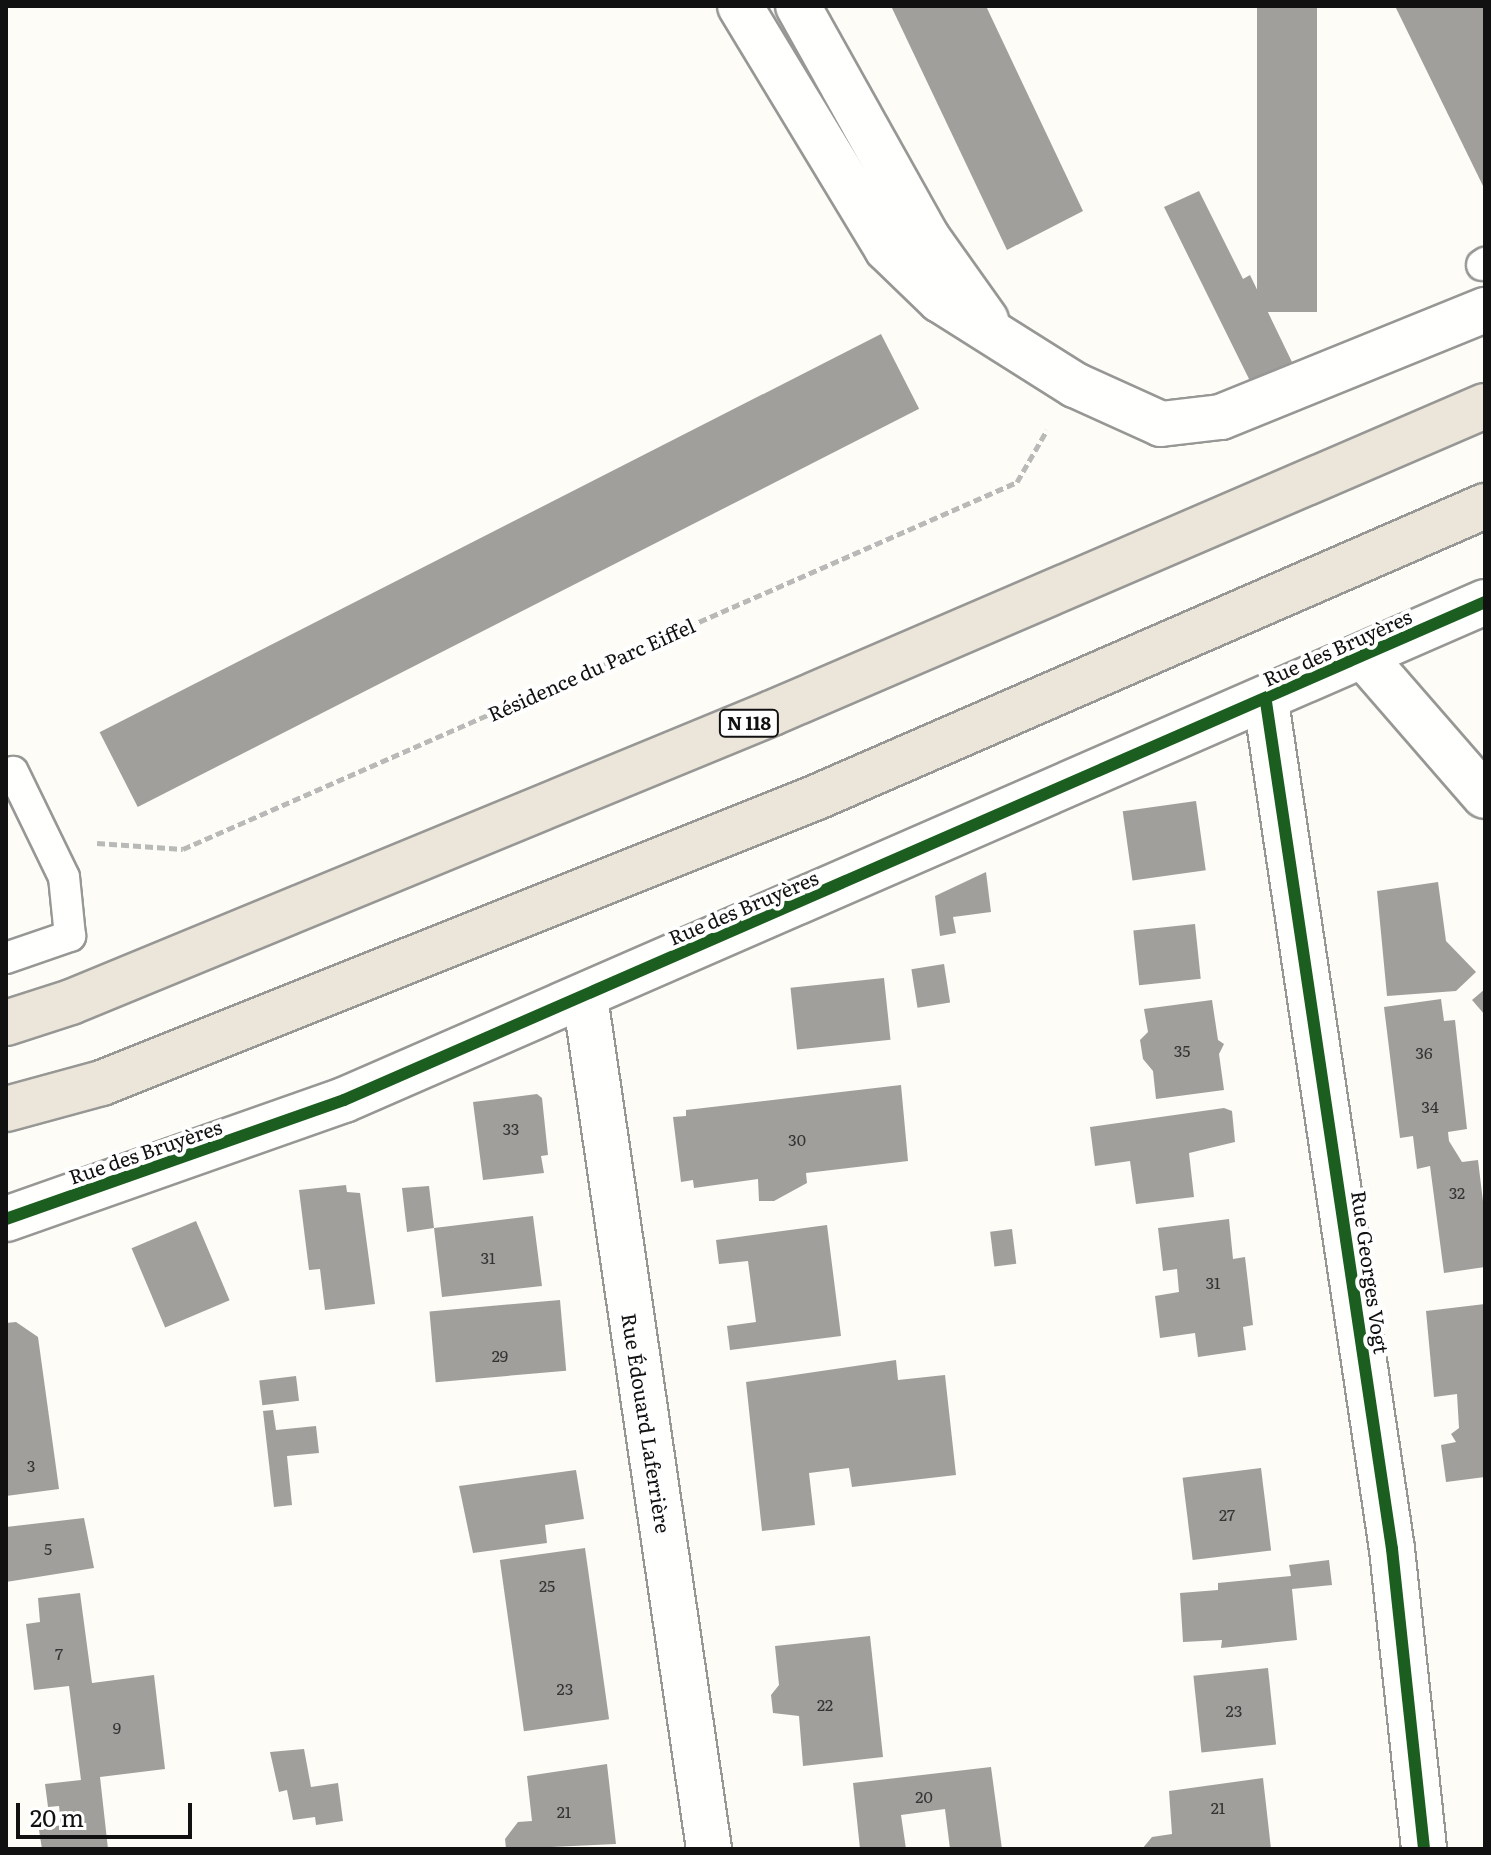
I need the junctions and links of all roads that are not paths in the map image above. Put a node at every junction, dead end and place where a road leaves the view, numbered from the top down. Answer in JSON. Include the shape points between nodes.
{"nodes":[{"id":1,"x":740,"y":6,"type":"edge"},
{"id":2,"x":798,"y":6,"type":"edge"},
{"id":3,"x":821,"y":47,"type":"junction"},
{"id":4,"x":784,"y":71,"type":"junction"},
{"id":5,"x":1485,"y":310,"type":"edge"},
{"id":6,"x":991,"y":329,"type":"junction"},
{"id":7,"x":1485,"y":406,"type":"edge"},
{"id":8,"x":1485,"y":506,"type":"edge"},
{"id":9,"x":1485,"y":602,"type":"edge"},
{"id":10,"x":1364,"y":657,"type":"junction"},
{"id":11,"x":1266,"y":702,"type":"junction"},
{"id":12,"x":13,"y":772,"type":"dead end"},
{"id":13,"x":1485,"y":796,"type":"edge"},
{"id":14,"x":6,"y":958,"type":"edge"},
{"id":15,"x":585,"y":997,"type":"junction"},
{"id":16,"x":6,"y":1023,"type":"edge"},
{"id":17,"x":6,"y":1109,"type":"edge"},
{"id":18,"x":6,"y":1219,"type":"edge"},
{"id":19,"x":709,"y":1849,"type":"edge"},
{"id":20,"x":1424,"y":1849,"type":"edge"}],
"edges":[{"from":1,"to":4,"type":"street"},
{"from":2,"to":3,"type":"street"},
{"from":3,"to":4,"type":"lane"},
{"from":3,"to":6,"type":"street","via":[[927,237]]},
{"from":4,"to":6,"type":"street","via":[[887,249],[940,300]]},
{"from":5,"to":6,"type":"street","via":[[1221,417],[1161,424],[1075,385]]},
{"from":7,"to":16,"type":"highway","number":"N 118","via":[[772,713],[71,1002]]},
{"from":8,"to":17,"type":"highway","via":[[817,797],[102,1083]]},
{"from":9,"to":10,"type":"street","name":"Rue des Bruyères"},
{"from":10,"to":11,"type":"street","name":"Rue des Bruyères"},
{"from":10,"to":13,"type":"street"},
{"from":11,"to":15,"type":"street","name":"Rue des Bruyères"},
{"from":11,"to":20,"type":"street","name":"Rue Georges Vogt","via":[[1392,1549]]},
{"from":12,"to":14,"type":"lane","via":[[64,877],[70,936]]},
{"from":15,"to":18,"type":"street","name":"Rue des Bruyères","via":[[344,1100]]},
{"from":15,"to":19,"type":"street","name":"Rue Édouard Laferrière"}]}
